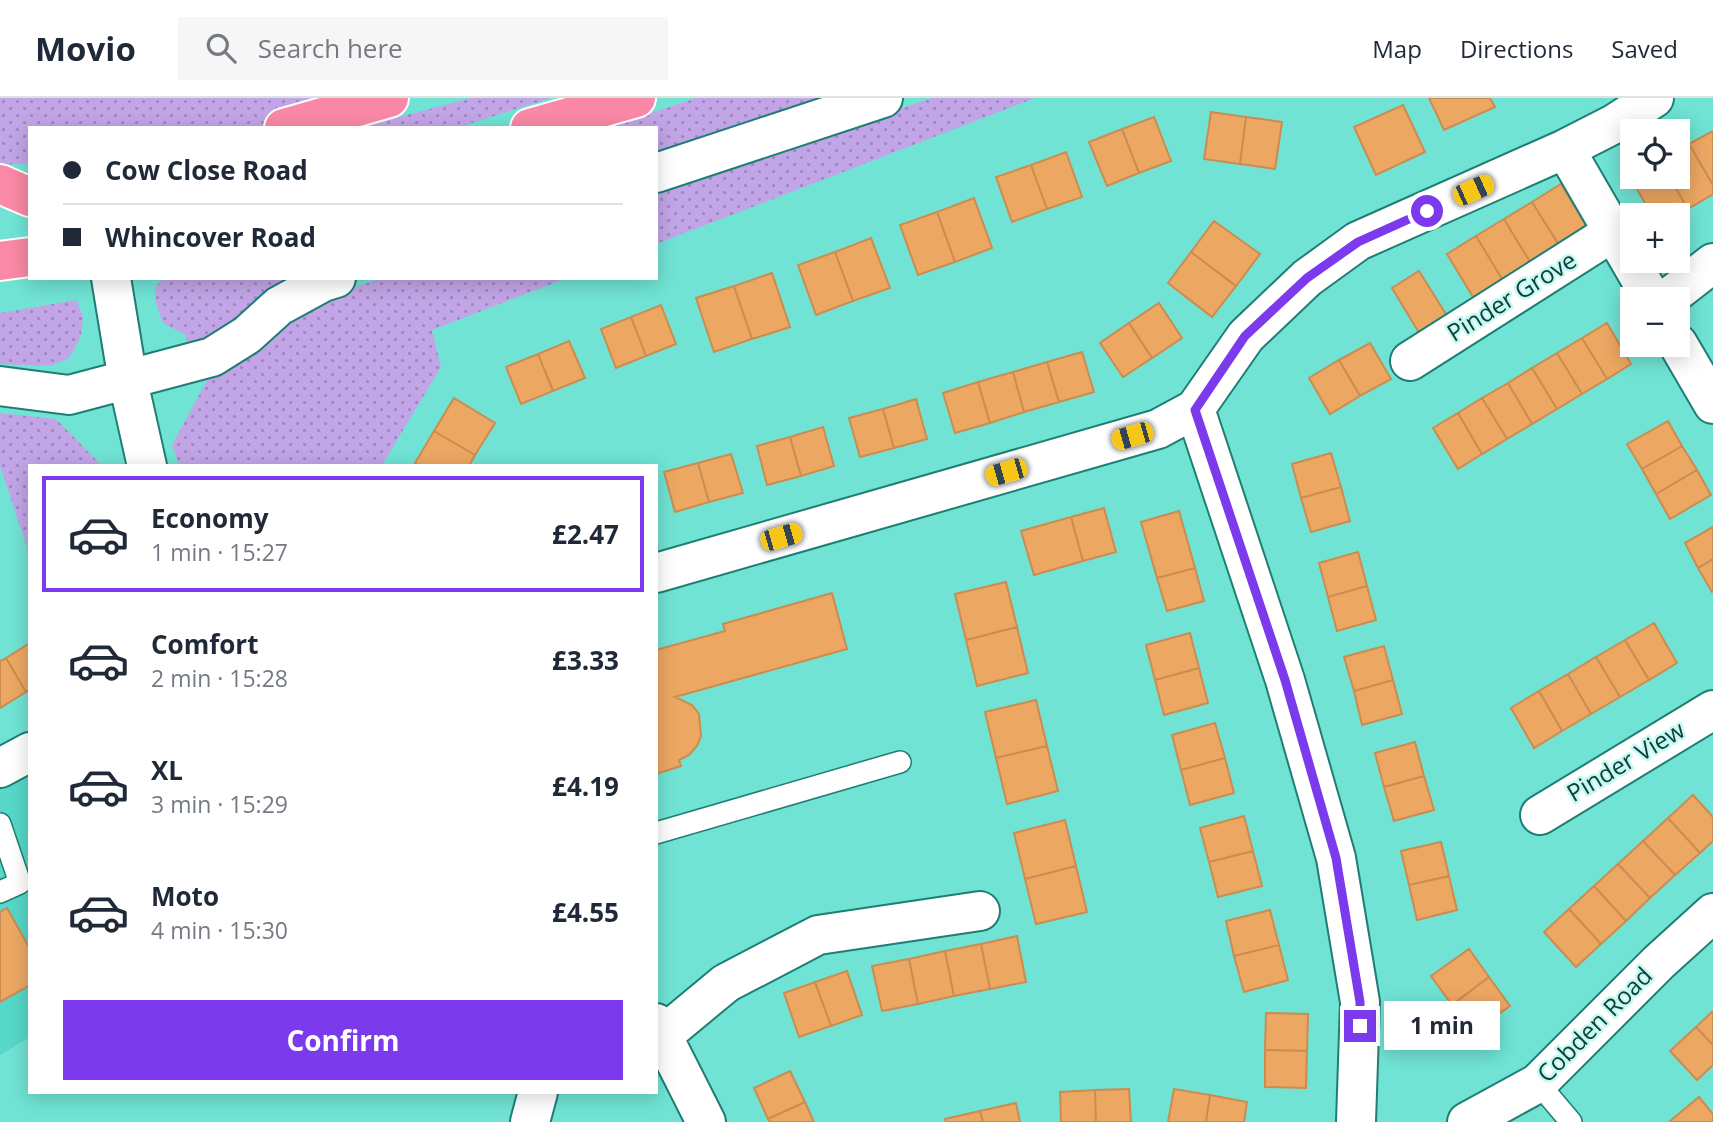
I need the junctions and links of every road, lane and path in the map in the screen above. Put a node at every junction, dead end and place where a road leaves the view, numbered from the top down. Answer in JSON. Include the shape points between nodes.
{"nodes":[{"id":1,"x":390,"y":98,"type":"edge"},
{"id":2,"x":636,"y":98,"type":"edge"},
{"id":3,"x":883,"y":98,"type":"edge"},
{"id":4,"x":1654,"y":98,"type":"edge"},
{"id":5,"x":291,"y":126,"type":"edge"},
{"id":6,"x":537,"y":126,"type":"edge"},
{"id":7,"x":1565,"y":149,"type":"junction"},
{"id":8,"x":658,"y":172,"type":"edge"},
{"id":9,"x":28,"y":177,"type":"edge"},
{"id":10,"x":0,"y":182,"type":"edge"},
{"id":11,"x":28,"y":196,"type":"edge"},
{"id":12,"x":1613,"y":232,"type":"junction"},
{"id":13,"x":28,"y":257,"type":"edge"},
{"id":14,"x":0,"y":261,"type":"edge"},
{"id":15,"x":1713,"y":263,"type":"edge"},
{"id":16,"x":111,"y":280,"type":"edge"},
{"id":17,"x":329,"y":280,"type":"edge"},
{"id":18,"x":1645,"y":287,"type":"edge"},
{"id":19,"x":1682,"y":287,"type":"edge"},
{"id":20,"x":1686,"y":357,"type":"edge"},
{"id":21,"x":1410,"y":361,"type":"dead end"},
{"id":22,"x":128,"y":381,"type":"junction"},
{"id":23,"x":0,"y":386,"type":"edge"},
{"id":24,"x":1713,"y":404,"type":"edge"},
{"id":25,"x":1195,"y":410,"type":"junction"},
{"id":26,"x":147,"y":464,"type":"edge"},
{"id":27,"x":658,"y":572,"type":"edge"},
{"id":28,"x":1713,"y":710,"type":"edge"},
{"id":29,"x":28,"y":753,"type":"edge"},
{"id":30,"x":900,"y":762,"type":"dead end"},
{"id":31,"x":0,"y":768,"type":"edge"},
{"id":32,"x":1540,"y":815,"type":"dead end"},
{"id":33,"x":0,"y":824,"type":"edge"},
{"id":34,"x":658,"y":832,"type":"edge"},
{"id":35,"x":0,"y":891,"type":"edge"},
{"id":36,"x":980,"y":911,"type":"dead end"},
{"id":37,"x":1713,"y":913,"type":"edge"},
{"id":38,"x":659,"y":1029,"type":"edge"},
{"id":39,"x":1538,"y":1083,"type":"junction"},
{"id":40,"x":537,"y":1094,"type":"edge"},
{"id":41,"x":530,"y":1122,"type":"edge"},
{"id":42,"x":706,"y":1122,"type":"edge"},
{"id":43,"x":1356,"y":1122,"type":"edge"},
{"id":44,"x":1466,"y":1122,"type":"edge"},
{"id":45,"x":1572,"y":1122,"type":"edge"}],
"edges":[{"from":1,"to":5,"type":"highway"},
{"from":2,"to":6,"type":"highway"},
{"from":3,"to":8,"type":"street"},
{"from":4,"to":7,"type":"street"},
{"from":7,"to":12,"type":"street"},
{"from":7,"to":25,"type":"street","via":[[1348,249],[1307,278],[1245,336]]},
{"from":9,"to":10,"type":"highway"},
{"from":10,"to":11,"type":"highway"},
{"from":12,"to":18,"type":"street"},
{"from":12,"to":21,"type":"street","name":"Pinder Grove"},
{"from":13,"to":14,"type":"highway"},
{"from":15,"to":19,"type":"street"},
{"from":16,"to":22,"type":"street"},
{"from":17,"to":22,"type":"street","via":[[279,306],[247,335],[212,357]]},
{"from":20,"to":24,"type":"street"},
{"from":22,"to":23,"type":"street","via":[[69,396]]},
{"from":22,"to":26,"type":"street"},
{"from":25,"to":27,"type":"street","via":[[1158,429]]},
{"from":25,"to":43,"type":"street","via":[[1285,680],[1336,858],[1360,1002]]},
{"from":28,"to":32,"type":"street","name":"Pinder View"},
{"from":29,"to":31,"type":"street"},
{"from":30,"to":34,"type":"lane"},
{"from":33,"to":35,"type":"lane","via":[[20,883]]},
{"from":36,"to":38,"type":"street","via":[[818,935],[726,983]]},
{"from":37,"to":39,"type":"street","name":"Cobden Road"},
{"from":38,"to":42,"type":"street"},
{"from":39,"to":44,"type":"street","name":"Cobden Road"},
{"from":39,"to":45,"type":"lane"},
{"from":40,"to":41,"type":"street"}]}
